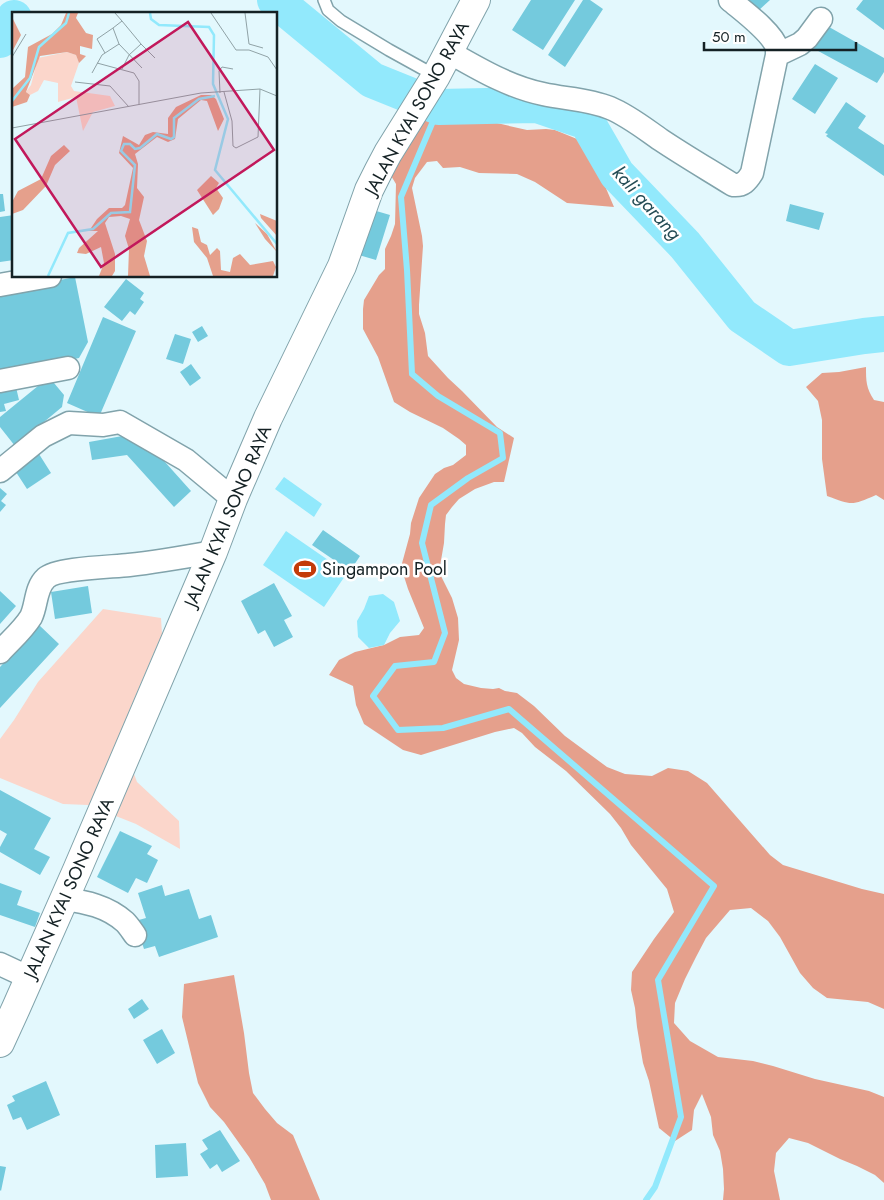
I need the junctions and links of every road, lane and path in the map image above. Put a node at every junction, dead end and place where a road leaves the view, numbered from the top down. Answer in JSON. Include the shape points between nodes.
{"nodes":[{"id":1,"x":324,"y":0,"type":"edge"},
{"id":2,"x":476,"y":0,"type":"edge"},
{"id":3,"x":730,"y":0,"type":"edge"},
{"id":4,"x":821,"y":19,"type":"dead end"},
{"id":5,"x":449,"y":52,"type":"junction"},
{"id":6,"x":777,"y":56,"type":"junction"},
{"id":7,"x":431,"y":85,"type":"junction"},
{"id":8,"x":39,"y":278,"type":"edge"},
{"id":9,"x":0,"y":285,"type":"edge"},
{"id":10,"x":68,"y":368,"type":"dead end"},
{"id":11,"x":0,"y":381,"type":"edge"},
{"id":12,"x":3,"y":461,"type":"edge"},
{"id":13,"x":233,"y":499,"type":"junction"},
{"id":14,"x":213,"y":552,"type":"junction"},
{"id":15,"x":0,"y":652,"type":"edge"},
{"id":16,"x":64,"y":899,"type":"junction"},
{"id":17,"x":135,"y":935,"type":"dead end"},
{"id":18,"x":0,"y":964,"type":"edge"},
{"id":19,"x":30,"y":978,"type":"junction"},
{"id":20,"x":0,"y":1043,"type":"edge"}],
"edges":[{"from":1,"to":7,"type":"lane","via":[[328,10],[341,21],[389,50]]},
{"from":2,"to":5,"type":"street","name":"JALAN KYAI SONO RAYA"},
{"from":3,"to":6,"type":"street","via":[[770,36],[777,48]]},
{"from":4,"to":6,"type":"street","via":[[800,44]]},
{"from":5,"to":6,"type":"street","via":[[515,86],[610,108],[733,185],[744,183],[752,173]]},
{"from":5,"to":7,"type":"street","name":"JALAN KYAI SONO RAYA"},
{"from":7,"to":13,"type":"street","name":"JALAN KYAI SONO RAYA","via":[[369,190],[342,266],[268,418]]},
{"from":8,"to":9,"type":"street"},
{"from":10,"to":11,"type":"street"},
{"from":12,"to":13,"type":"street","via":[[69,423],[102,425],[120,422],[186,460]]},
{"from":13,"to":14,"type":"street","name":"JALAN KYAI SONO RAYA"},
{"from":14,"to":15,"type":"street","via":[[53,574],[40,586],[31,617]]},
{"from":14,"to":16,"type":"street","name":"JALAN KYAI SONO RAYA"},
{"from":16,"to":17,"type":"street","via":[[90,903],[109,911],[125,922]]},
{"from":16,"to":19,"type":"street","name":"JALAN KYAI SONO RAYA"},
{"from":18,"to":19,"type":"street"},
{"from":19,"to":20,"type":"street","name":"JALAN KYAI SONO RAYA"}]}
